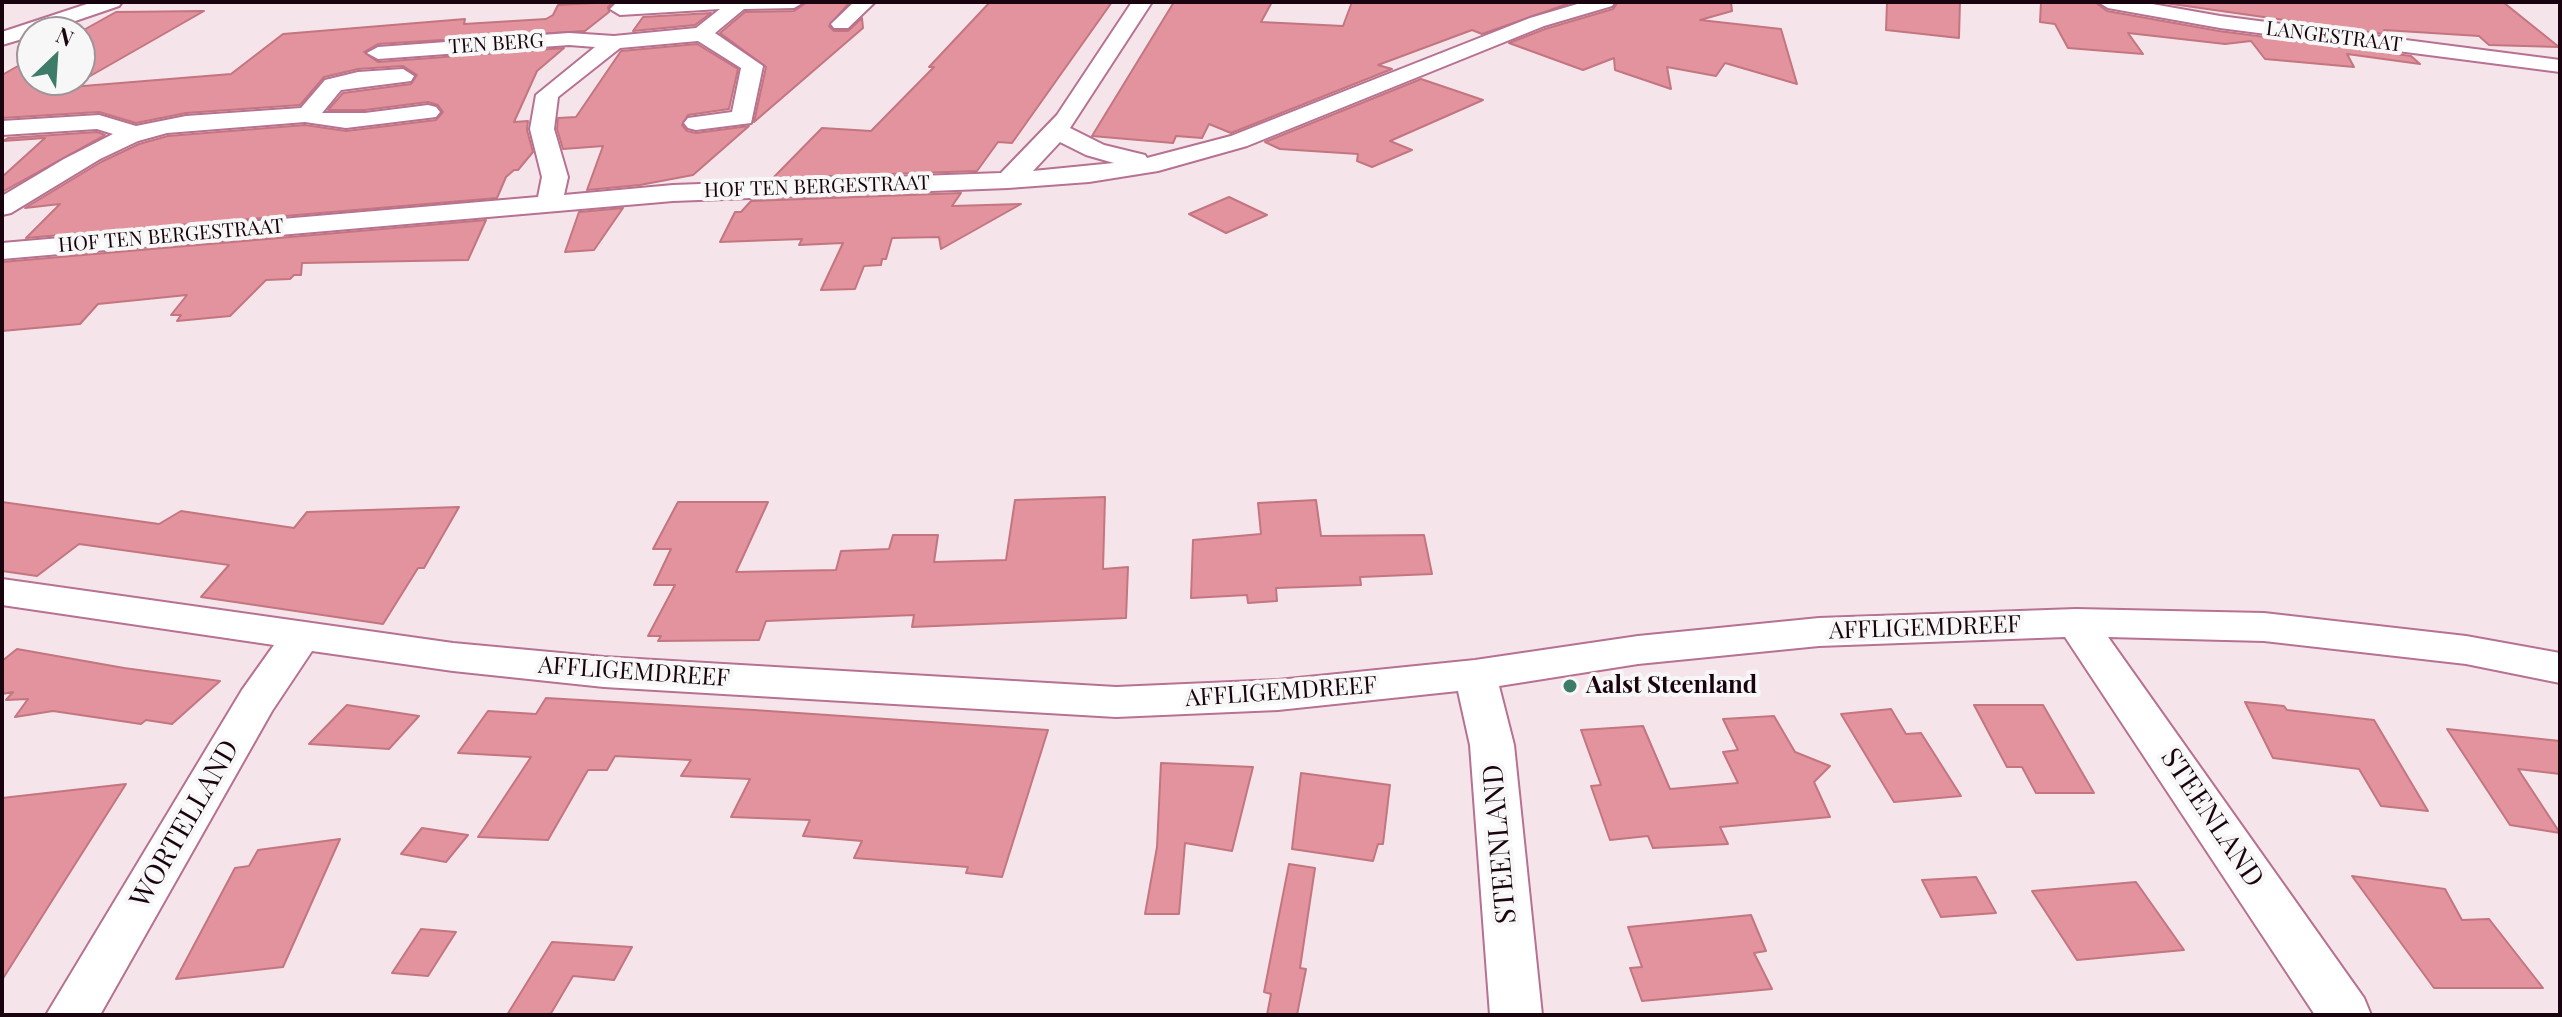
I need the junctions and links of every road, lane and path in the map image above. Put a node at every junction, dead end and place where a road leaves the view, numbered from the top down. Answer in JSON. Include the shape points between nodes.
{"nodes":[{"id":1,"x":112,"y":2,"type":"edge"},
{"id":2,"x":630,"y":2,"type":"edge"},
{"id":3,"x":740,"y":2,"type":"edge"},
{"id":4,"x":794,"y":2,"type":"edge"},
{"id":5,"x":865,"y":2,"type":"edge"},
{"id":6,"x":1142,"y":2,"type":"edge"},
{"id":7,"x":1605,"y":2,"type":"edge"},
{"id":8,"x":2108,"y":2,"type":"edge"},
{"id":9,"x":841,"y":24,"type":"dead end"},
{"id":10,"x":396,"y":31,"type":"dead end"},
{"id":11,"x":702,"y":34,"type":"junction"},
{"id":12,"x":2,"y":39,"type":"edge"},
{"id":13,"x":614,"y":42,"type":"junction"},
{"id":14,"x":378,"y":53,"type":"junction"},
{"id":15,"x":2560,"y":66,"type":"edge"},
{"id":16,"x":403,"y":76,"type":"dead end"},
{"id":17,"x":358,"y":79,"type":"junction"},
{"id":18,"x":428,"y":112,"type":"dead end"},
{"id":19,"x":308,"y":115,"type":"junction"},
{"id":20,"x":696,"y":123,"type":"dead end"},
{"id":21,"x":2,"y":128,"type":"edge"},
{"id":22,"x":1057,"y":130,"type":"junction"},
{"id":23,"x":136,"y":134,"type":"junction"},
{"id":24,"x":1158,"y":164,"type":"junction"},
{"id":25,"x":1008,"y":180,"type":"junction"},
{"id":26,"x":550,"y":202,"type":"junction"},
{"id":27,"x":2,"y":207,"type":"edge"},
{"id":28,"x":2,"y":251,"type":"edge"},
{"id":29,"x":2,"y":592,"type":"edge"},
{"id":30,"x":2076,"y":623,"type":"junction"},
{"id":31,"x":302,"y":635,"type":"junction"},
{"id":32,"x":2560,"y":668,"type":"edge"},
{"id":33,"x":1475,"y":675,"type":"junction"},
{"id":34,"x":72,"y":1015,"type":"edge"},
{"id":35,"x":1516,"y":1015,"type":"edge"},
{"id":36,"x":2345,"y":1015,"type":"edge"}],
"edges":[{"from":1,"to":12,"type":"street"},
{"from":2,"to":3,"type":"street","via":[[620,9]]},
{"from":3,"to":4,"type":"street"},
{"from":3,"to":11,"type":"street"},
{"from":5,"to":9,"type":"street"},
{"from":6,"to":22,"type":"street"},
{"from":7,"to":24,"type":"street","name":"HOF TEN BERGESTRAAT","via":[[1537,22],[1239,141]]},
{"from":8,"to":15,"type":"street","name":"LANGESTRAAT","via":[[2220,22]]},
{"from":10,"to":14,"type":"street"},
{"from":11,"to":13,"type":"street","name":"TEN BERG"},
{"from":11,"to":20,"type":"street","via":[[752,66],[743,118]]},
{"from":13,"to":14,"type":"street","name":"TEN BERG","via":[[569,39]]},
{"from":13,"to":26,"type":"street","name":"TEN BERG","via":[[547,95],[542,129],[555,177]]},
{"from":14,"to":17,"type":"street"},
{"from":16,"to":17,"type":"street"},
{"from":17,"to":19,"type":"street","via":[[333,85]]},
{"from":18,"to":19,"type":"street","via":[[318,121]]},
{"from":19,"to":23,"type":"street","via":[[165,126]]},
{"from":21,"to":23,"type":"street","via":[[99,122]]},
{"from":22,"to":24,"type":"street","via":[[1104,154]]},
{"from":22,"to":25,"type":"street","via":[[1036,158]]},
{"from":23,"to":27,"type":"street"},
{"from":24,"to":25,"type":"street","name":"HOF TEN BERGESTRAAT"},
{"from":25,"to":26,"type":"street","name":"HOF TEN BERGESTRAAT"},
{"from":26,"to":28,"type":"street","name":"HOF TEN BERGESTRAAT"},
{"from":29,"to":31,"type":"street","name":"AFFLIGEMDREEF"},
{"from":30,"to":32,"type":"street","name":"AFFLIGEMDREEF","via":[[2264,627],[2466,650]]},
{"from":30,"to":33,"type":"street","name":"AFFLIGEMDREEF","via":[[1819,632],[1638,650]]},
{"from":30,"to":36,"type":"street","name":"STEENLAND"},
{"from":31,"to":33,"type":"street","name":"AFFLIGEMDREEF","via":[[604,672],[1116,702],[1278,695]]},
{"from":31,"to":34,"type":"street","name":"WORTELLAND","via":[[257,701]]},
{"from":33,"to":35,"type":"street","name":"STEENLAND","via":[[1492,745]]}]}
